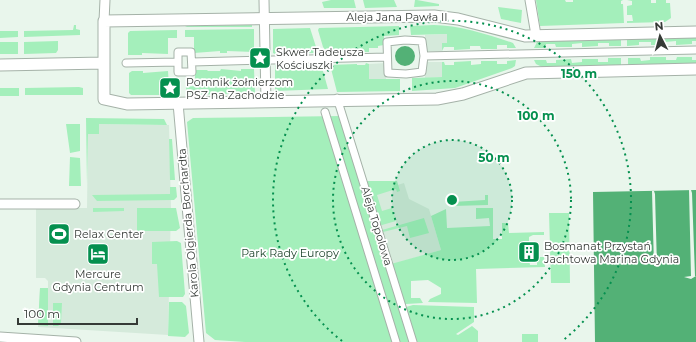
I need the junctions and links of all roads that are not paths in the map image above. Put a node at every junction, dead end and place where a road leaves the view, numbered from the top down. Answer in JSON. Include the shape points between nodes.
{"nodes":[{"id":1,"x":105,"y":0,"type":"edge"},
{"id":2,"x":264,"y":0,"type":"edge"},
{"id":3,"x":530,"y":0,"type":"edge"},
{"id":4,"x":264,"y":19,"type":"junction"},
{"id":5,"x":104,"y":21,"type":"junction"},
{"id":6,"x":696,"y":32,"type":"edge"},
{"id":7,"x":536,"y":35,"type":"junction"},
{"id":8,"x":696,"y":50,"type":"edge"},
{"id":9,"x":424,"y":56,"type":"junction"},
{"id":10,"x":386,"y":57,"type":"junction"},
{"id":11,"x":265,"y":60,"type":"junction"},
{"id":12,"x":178,"y":62,"type":"junction"},
{"id":13,"x":192,"y":62,"type":"junction"},
{"id":14,"x":104,"y":63,"type":"junction"},
{"id":15,"x":126,"y":64,"type":"dead end"},
{"id":16,"x":0,"y":66,"type":"edge"},
{"id":17,"x":696,"y":69,"type":"edge"},
{"id":18,"x":266,"y":102,"type":"junction"},
{"id":19,"x":338,"y":102,"type":"junction"},
{"id":20,"x":178,"y":103,"type":"junction"},
{"id":21,"x":325,"y":112,"type":"dead end"},
{"id":22,"x":0,"y":204,"type":"edge"},
{"id":23,"x":75,"y":204,"type":"dead end"},
{"id":24,"x":0,"y":337,"type":"edge"},
{"id":25,"x":76,"y":342,"type":"edge"},
{"id":26,"x":199,"y":342,"type":"edge"},
{"id":27,"x":396,"y":342,"type":"edge"},
{"id":28,"x":413,"y":342,"type":"edge"}],
"edges":[{"from":1,"to":5,"type":"street"},
{"from":2,"to":4,"type":"street"},
{"from":3,"to":7,"type":"street"},
{"from":4,"to":5,"type":"street"},
{"from":4,"to":7,"type":"street","name":"Aleja Jana Pawła II","via":[[447,16],[525,36]]},
{"from":4,"to":11,"type":"street"},
{"from":5,"to":14,"type":"street"},
{"from":6,"to":7,"type":"street","name":"Aleja Jana Pawła II"},
{"from":8,"to":9,"type":"street"},
{"from":9,"to":10,"type":"street","via":[[422,41],[405,40],[387,42]]},
{"from":9,"to":10,"type":"street","via":[[422,72],[406,74],[388,73]]},
{"from":10,"to":11,"type":"street"},
{"from":11,"to":13,"type":"street"},
{"from":11,"to":18,"type":"street"},
{"from":12,"to":13,"type":"street","via":[[178,52],[192,52]]},
{"from":12,"to":13,"type":"street","via":[[178,72],[192,72]]},
{"from":12,"to":15,"type":"street"},
{"from":14,"to":16,"type":"street"},
{"from":14,"to":20,"type":"street","via":[[104,99],[127,104]]},
{"from":17,"to":19,"type":"street","via":[[526,73],[463,94],[437,99]]},
{"from":18,"to":19,"type":"street"},
{"from":18,"to":20,"type":"street"},
{"from":19,"to":28,"type":"street","name":"Aleja Topolowa"},
{"from":20,"to":26,"type":"street","name":"Karola Olgierda Borchardta"},
{"from":21,"to":27,"type":"street","name":"Aleja Topolowa"},
{"from":22,"to":23,"type":"street"},
{"from":24,"to":25,"type":"street"}]}
